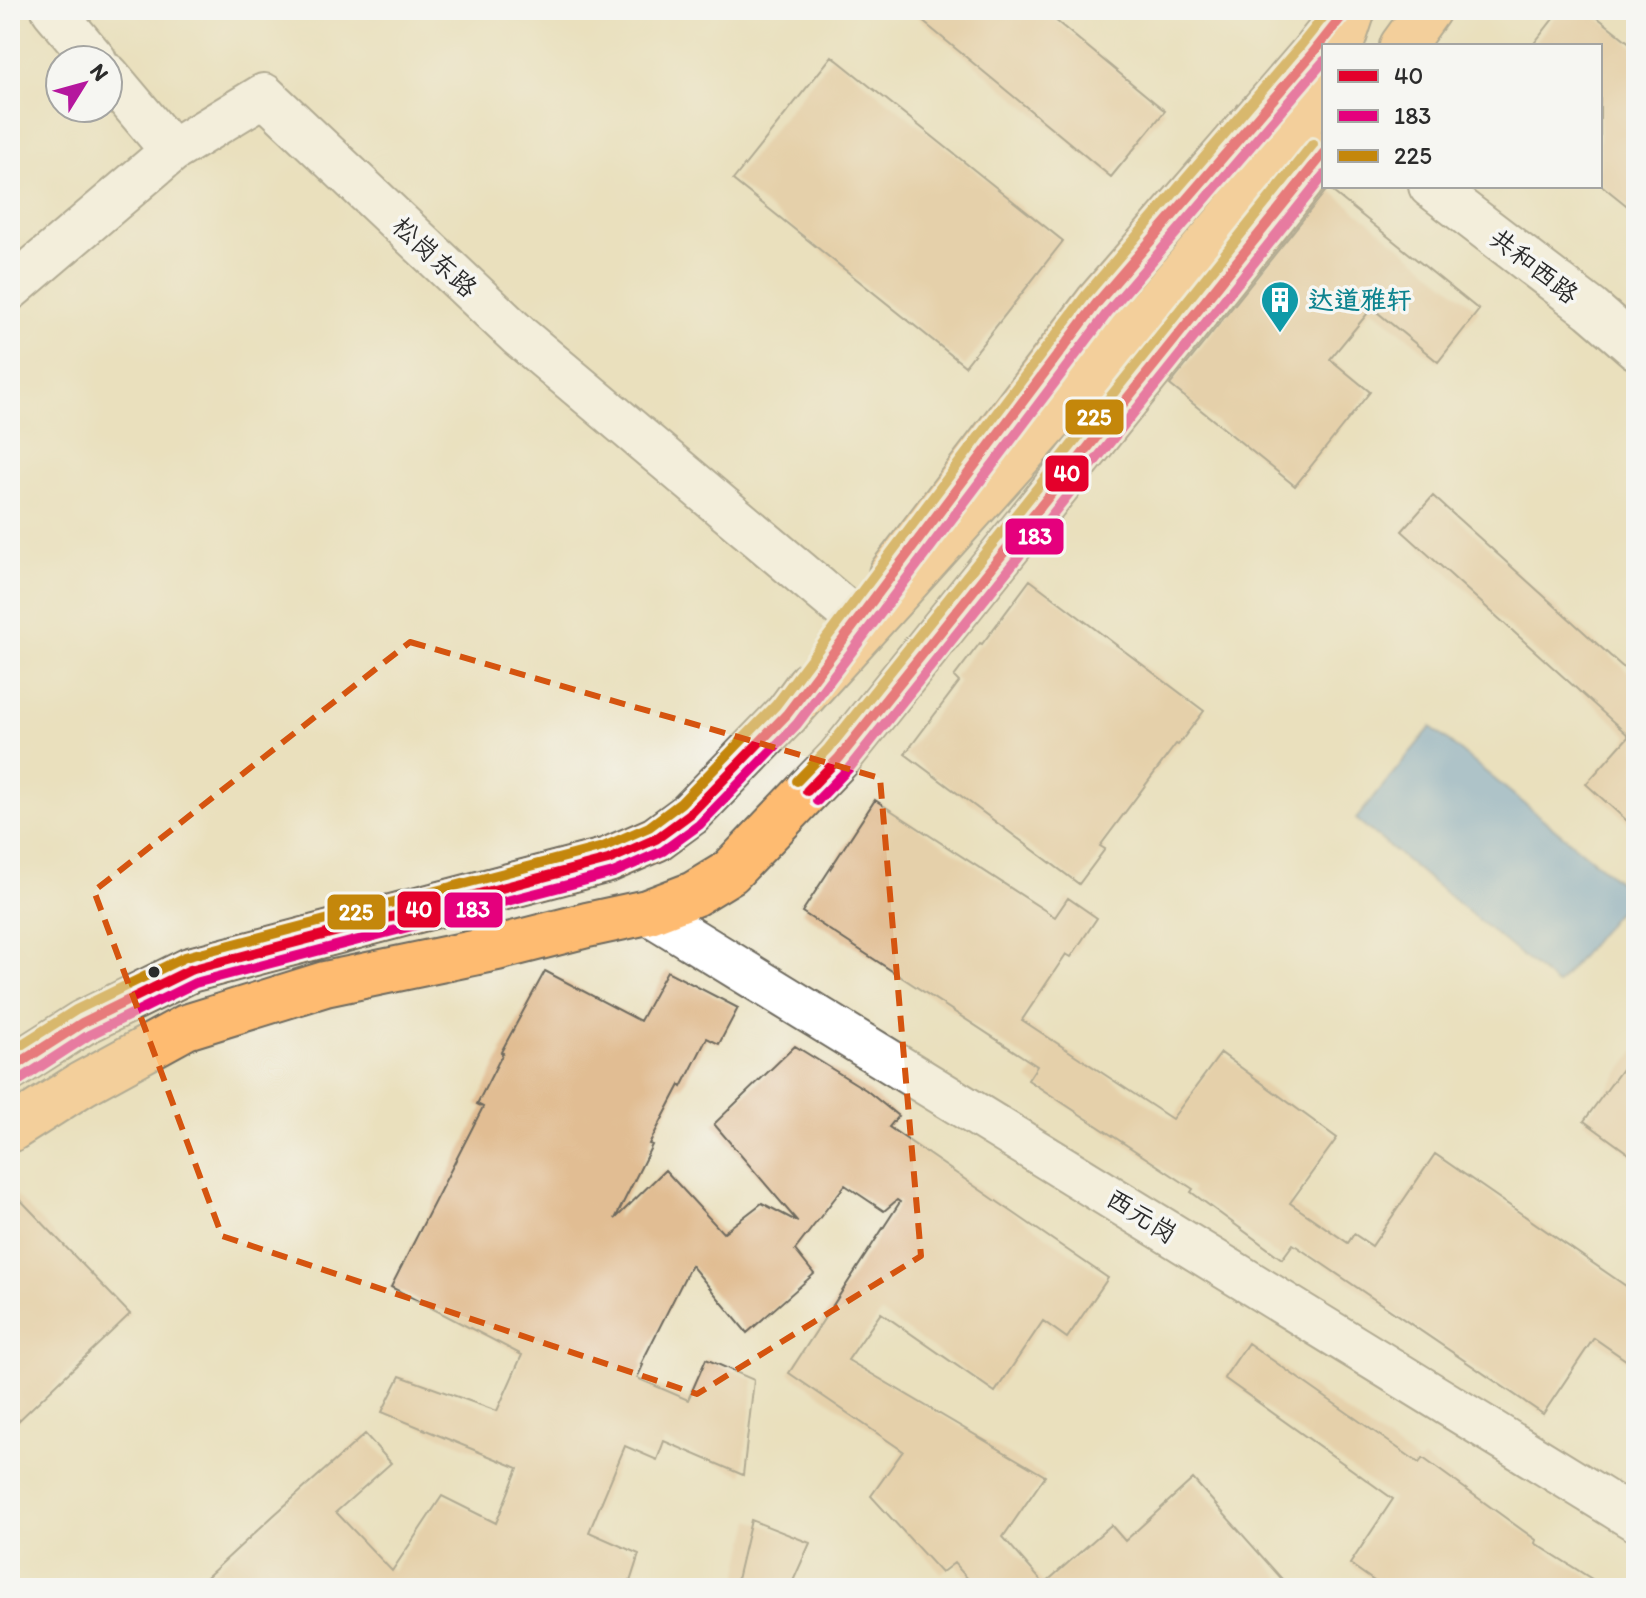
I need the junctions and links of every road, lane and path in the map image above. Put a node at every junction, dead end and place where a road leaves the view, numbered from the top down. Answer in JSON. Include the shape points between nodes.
{"nodes":[{"id":1,"x":53,"y":10,"type":"edge"},
{"id":2,"x":1350,"y":10,"type":"edge"},
{"id":3,"x":1428,"y":10,"type":"edge"},
{"id":4,"x":82,"y":44,"type":"edge"},
{"id":5,"x":1342,"y":44,"type":"edge"},
{"id":6,"x":1403,"y":44,"type":"edge"},
{"id":7,"x":1322,"y":88,"type":"edge"},
{"id":8,"x":124,"y":94,"type":"edge"},
{"id":9,"x":172,"y":151,"type":"junction"},
{"id":10,"x":1322,"y":155,"type":"edge"},
{"id":11,"x":1433,"y":188,"type":"edge"},
{"id":12,"x":10,"y":289,"type":"edge"},
{"id":13,"x":1636,"y":348,"type":"edge"},
{"id":14,"x":857,"y":620,"type":"junction"},
{"id":15,"x":787,"y":714,"type":"junction"},
{"id":16,"x":647,"y":912,"type":"junction"},
{"id":17,"x":10,"y":1069,"type":"edge"},
{"id":18,"x":10,"y":1130,"type":"edge"},
{"id":19,"x":1636,"y":1520,"type":"edge"}],
"edges":[{"from":1,"to":4,"type":"street"},
{"from":2,"to":5,"type":"main road"},
{"from":2,"to":14,"type":"main road","via":[[1097,303]]},
{"from":3,"to":6,"type":"main road"},
{"from":7,"to":15,"type":"main road","via":[[1235,212]]},
{"from":8,"to":9,"type":"street"},
{"from":9,"to":12,"type":"street","name":"松岗东路"},
{"from":9,"to":14,"type":"street","name":"松岗东路","via":[[264,95],[519,336]]},
{"from":10,"to":16,"type":"main road","via":[[839,758],[730,872],[694,894]]},
{"from":11,"to":13,"type":"street","name":"共和西路"},
{"from":14,"to":15,"type":"main road"},
{"from":15,"to":17,"type":"main road","via":[[690,814],[656,839],[608,860],[190,970],[82,1023]]},
{"from":16,"to":18,"type":"main road","via":[[325,984],[186,1027]]},
{"from":16,"to":19,"type":"street","name":"西元岗"}]}
